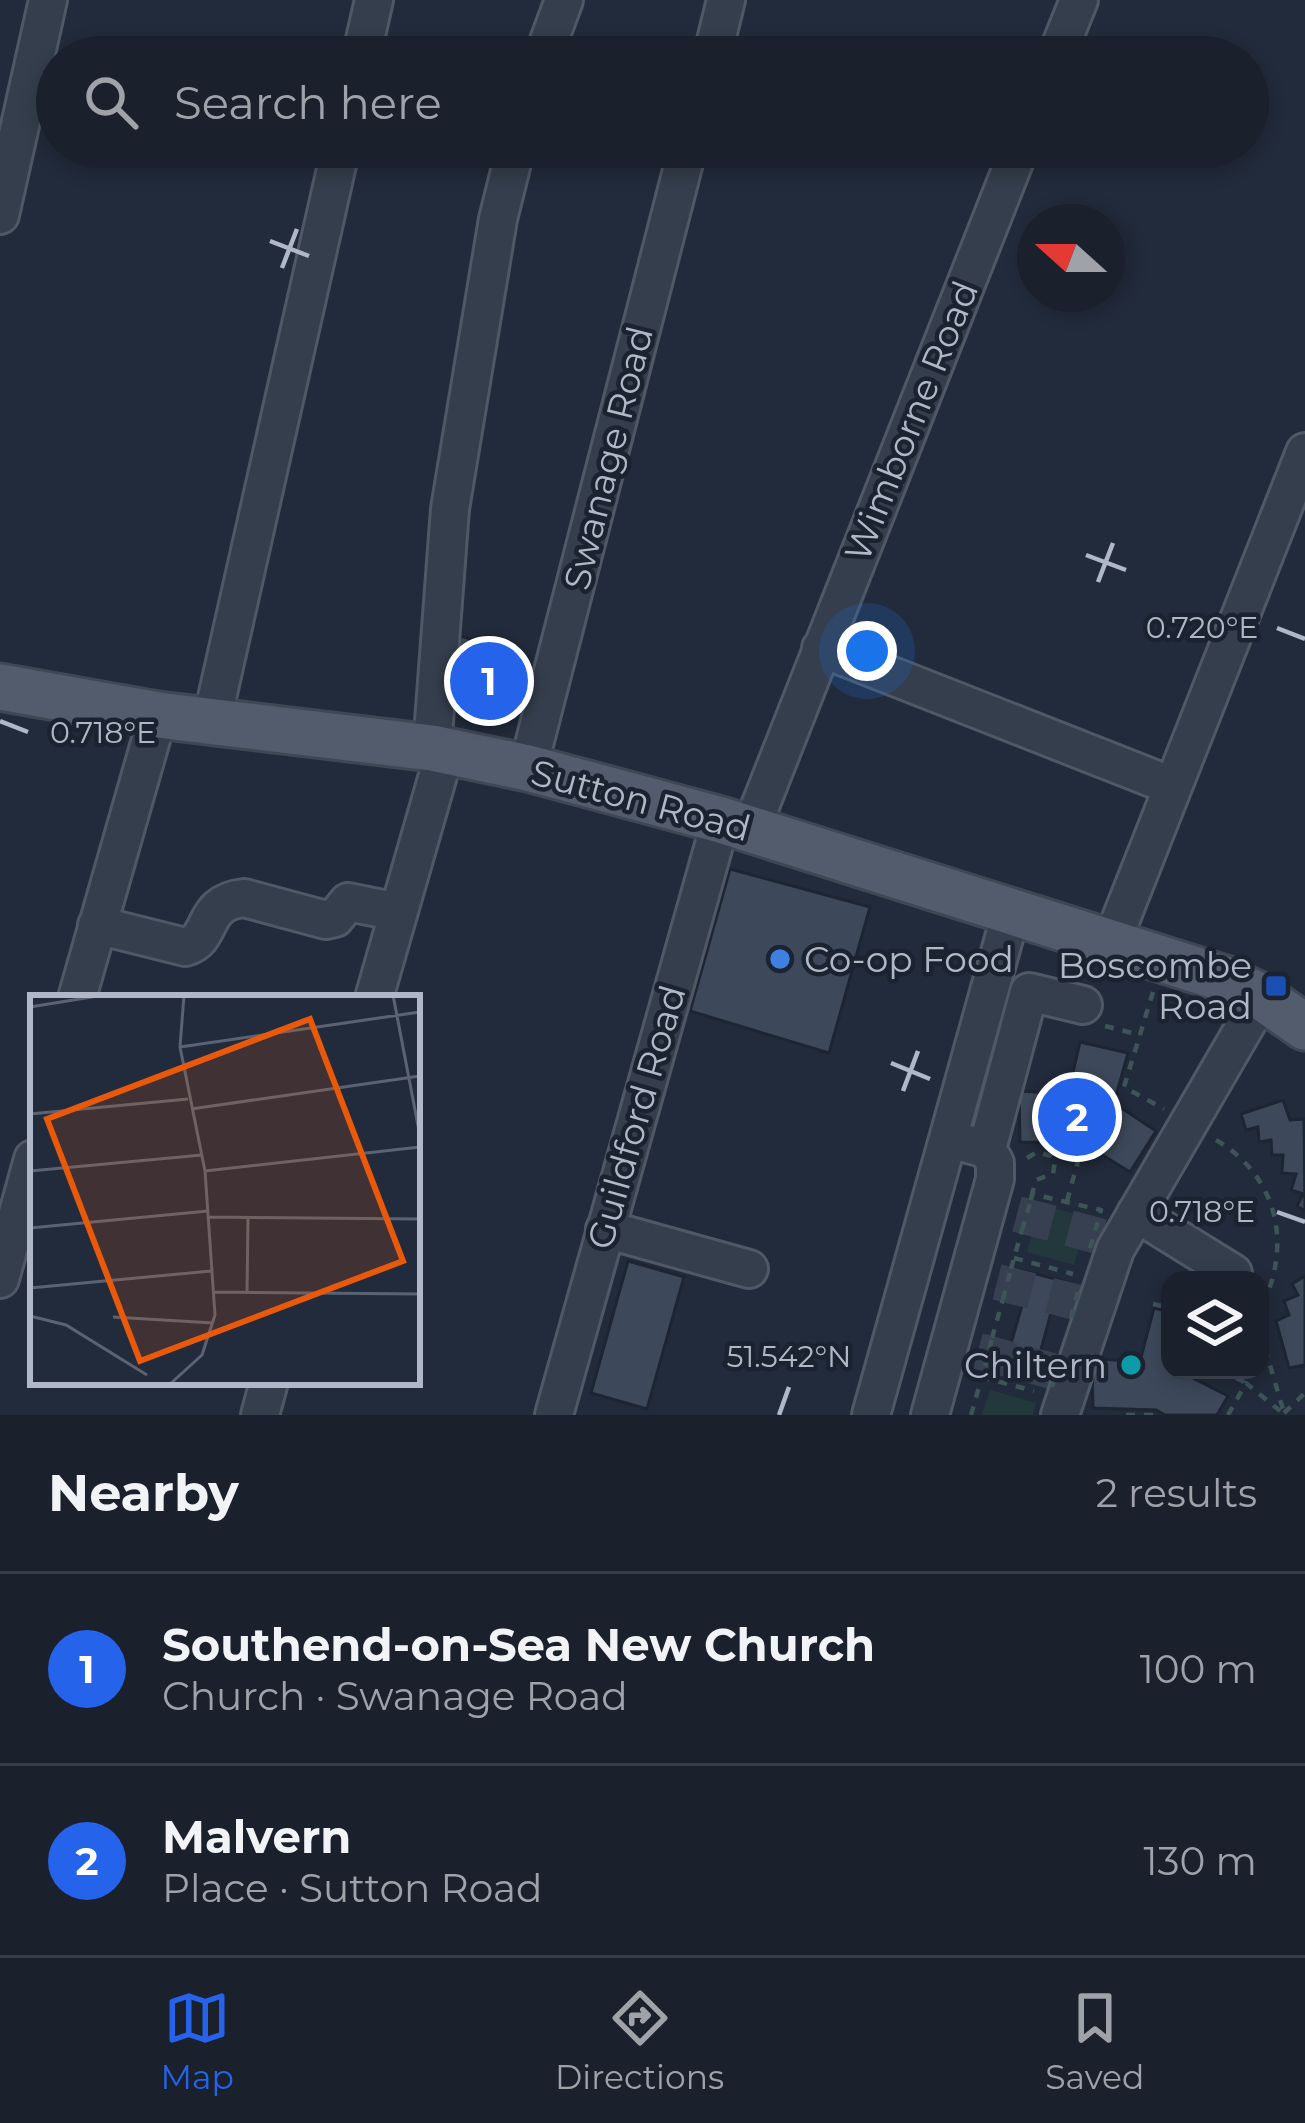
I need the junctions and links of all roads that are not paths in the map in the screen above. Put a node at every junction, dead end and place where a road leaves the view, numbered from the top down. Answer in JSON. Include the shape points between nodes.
{"nodes":[{"id":1,"x":48,"y":0,"type":"edge"},
{"id":2,"x":374,"y":0,"type":"edge"},
{"id":3,"x":564,"y":0,"type":"edge"},
{"id":4,"x":727,"y":0,"type":"edge"},
{"id":5,"x":1079,"y":0,"type":"edge"},
{"id":6,"x":40,"y":36,"type":"edge"},
{"id":7,"x":366,"y":36,"type":"edge"},
{"id":8,"x":551,"y":36,"type":"edge"},
{"id":9,"x":718,"y":36,"type":"edge"},
{"id":10,"x":1064,"y":36,"type":"edge"},
{"id":11,"x":36,"y":54,"type":"edge"},
{"id":12,"x":336,"y":168,"type":"edge"},
{"id":13,"x":511,"y":168,"type":"edge"},
{"id":14,"x":683,"y":168,"type":"edge"},
{"id":15,"x":1012,"y":168,"type":"edge"},
{"id":16,"x":0,"y":214,"type":"edge"},
{"id":17,"x":1305,"y":452,"type":"edge"},
{"id":18,"x":821,"y":648,"type":"junction"},
{"id":19,"x":0,"y":687,"type":"edge"},
{"id":20,"x":158,"y":715,"type":"junction"},
{"id":21,"x":212,"y":720,"type":"junction"},
{"id":22,"x":438,"y":749,"type":"junction"},
{"id":23,"x":528,"y":768,"type":"junction"},
{"id":24,"x":1172,"y":786,"type":"junction"},
{"id":25,"x":736,"y":825,"type":"junction"},
{"id":26,"x":398,"y":912,"type":"junction"},
{"id":27,"x":1011,"y":913,"type":"junction"},
{"id":28,"x":97,"y":925,"type":"junction"},
{"id":29,"x":1111,"y":944,"type":"junction"},
{"id":30,"x":78,"y":995,"type":"edge"},
{"id":31,"x":375,"y":995,"type":"edge"},
{"id":32,"x":1262,"y":997,"type":"junction"},
{"id":33,"x":1093,"y":1015,"type":"road end"},
{"id":34,"x":1305,"y":1027,"type":"edge"},
{"id":35,"x":948,"y":1139,"type":"junction"},
{"id":36,"x":987,"y":1149,"type":"junction"},
{"id":37,"x":30,"y":1170,"type":"edge"},
{"id":38,"x":604,"y":1229,"type":"junction"},
{"id":39,"x":1109,"y":1232,"type":"junction"},
{"id":40,"x":749,"y":1269,"type":"dead end"},
{"id":41,"x":1227,"y":1271,"type":"edge"},
{"id":42,"x":0,"y":1279,"type":"edge"},
{"id":43,"x":1060,"y":1384,"type":"edge"},
{"id":44,"x":268,"y":1385,"type":"edge"},
{"id":45,"x":948,"y":1411,"type":"edge"},
{"id":46,"x":260,"y":1415,"type":"edge"},
{"id":47,"x":554,"y":1415,"type":"edge"},
{"id":48,"x":871,"y":1415,"type":"edge"}],
"edges":[{"from":1,"to":6,"type":"street"},
{"from":2,"to":7,"type":"street"},
{"from":3,"to":8,"type":"street"},
{"from":4,"to":9,"type":"street"},
{"from":5,"to":10,"type":"street"},
{"from":11,"to":16,"type":"street"},
{"from":12,"to":21,"type":"street"},
{"from":13,"to":22,"type":"street","via":[[450,509]]},
{"from":14,"to":23,"type":"street","name":"Swanage Road"},
{"from":15,"to":18,"type":"street","name":"Wimborne Road"},
{"from":17,"to":24,"type":"street"},
{"from":18,"to":24,"type":"street"},
{"from":18,"to":25,"type":"street","name":"Wimborne Road"},
{"from":19,"to":20,"type":"main road","name":"Sutton Road"},
{"from":20,"to":21,"type":"main road","name":"Sutton Road"},
{"from":20,"to":28,"type":"street"},
{"from":21,"to":22,"type":"main road","name":"Sutton Road"},
{"from":22,"to":23,"type":"main road","name":"Sutton Road"},
{"from":22,"to":26,"type":"street"},
{"from":23,"to":25,"type":"main road","name":"Sutton Road"},
{"from":24,"to":29,"type":"street"},
{"from":25,"to":27,"type":"main road","name":"Sutton Road"},
{"from":25,"to":38,"type":"street","name":"Guildford Road"},
{"from":26,"to":28,"type":"street","via":[[348,902],[326,920],[231,900],[185,947]]},
{"from":26,"to":31,"type":"street"},
{"from":27,"to":29,"type":"main road","name":"Sutton Road"},
{"from":27,"to":35,"type":"street"},
{"from":28,"to":30,"type":"street"},
{"from":29,"to":32,"type":"main road","name":"Sutton Road"},
{"from":32,"to":34,"type":"main road","name":"Sutton Road"},
{"from":32,"to":39,"type":"street"},
{"from":33,"to":36,"type":"street","via":[[1029,992]]},
{"from":35,"to":36,"type":"street"},
{"from":35,"to":48,"type":"street"},
{"from":36,"to":45,"type":"street","via":[[995,1179],[1018,1209],[977,1355]]},
{"from":37,"to":42,"type":"street"},
{"from":38,"to":40,"type":"street"},
{"from":38,"to":47,"type":"street","name":"Guildford Road"},
{"from":39,"to":41,"type":"street"},
{"from":39,"to":43,"type":"street"},
{"from":44,"to":46,"type":"street"}]}
